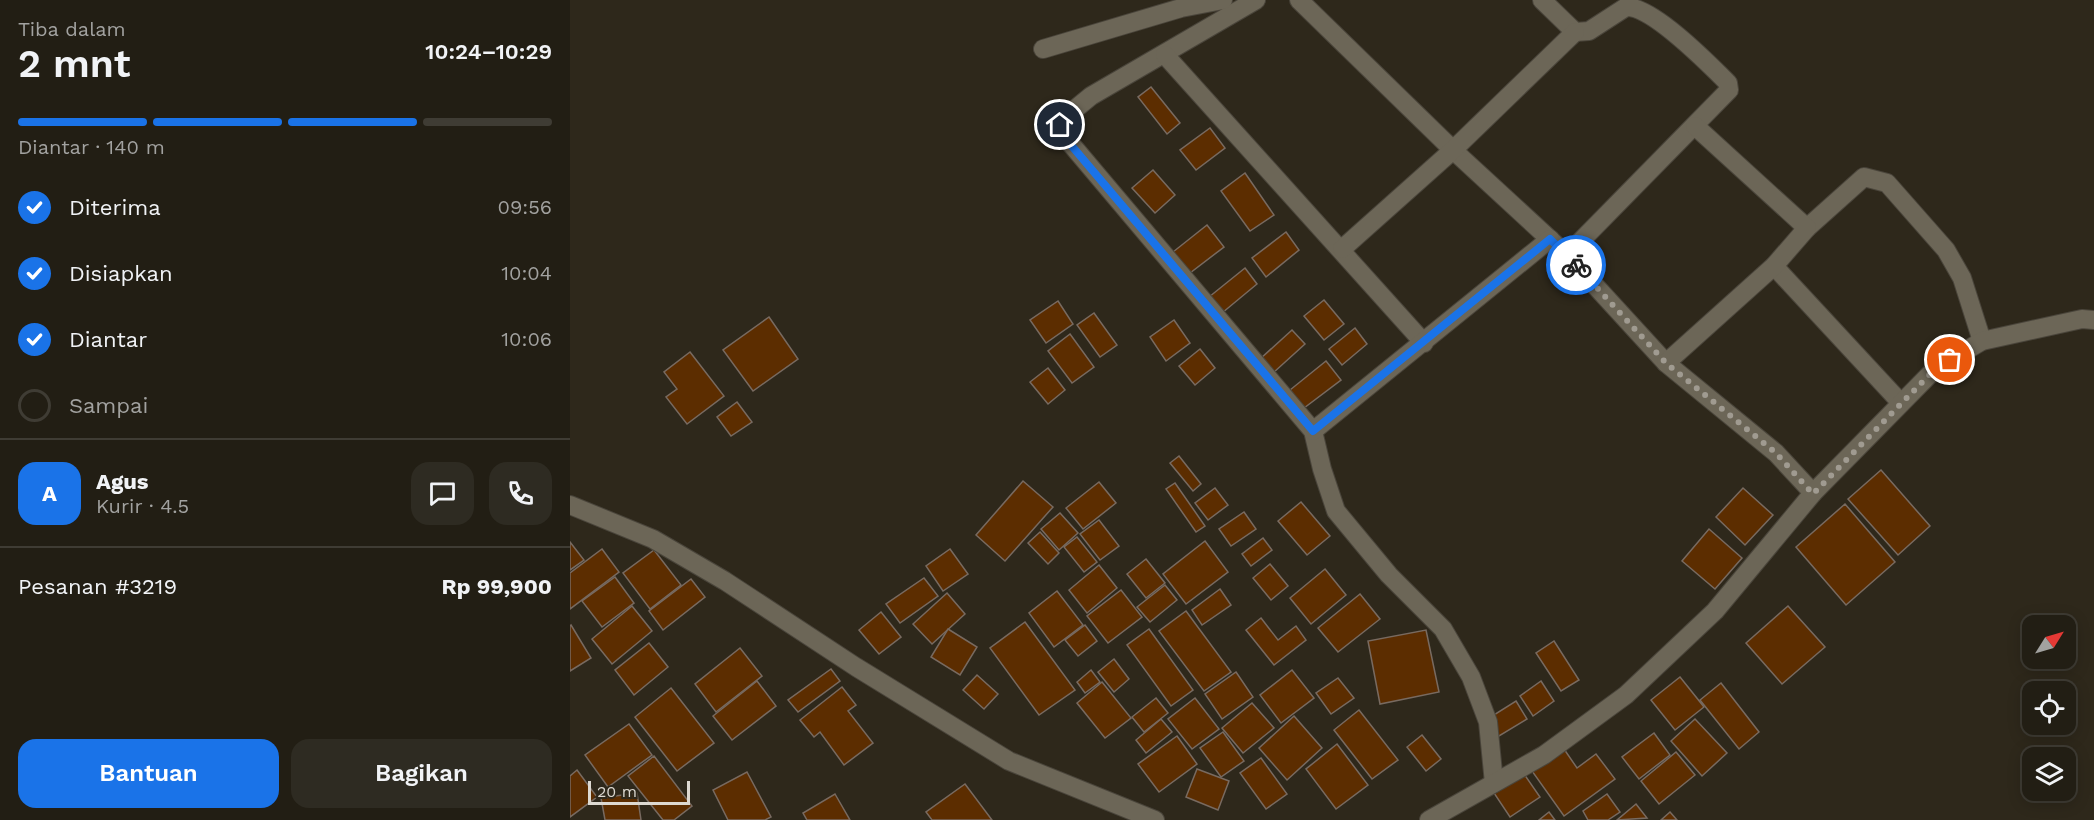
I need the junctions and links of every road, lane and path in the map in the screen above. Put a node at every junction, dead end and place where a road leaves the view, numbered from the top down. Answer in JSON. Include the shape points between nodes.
{"nodes":[{"id":1,"x":1223,"y":0,"type":"edge"},
{"id":2,"x":1256,"y":0,"type":"edge"},
{"id":3,"x":1299,"y":0,"type":"edge"},
{"id":4,"x":1542,"y":0,"type":"edge"},
{"id":5,"x":1575,"y":32,"type":"junction"},
{"id":6,"x":1043,"y":49,"type":"dead end"},
{"id":7,"x":1165,"y":55,"type":"junction"},
{"id":8,"x":1695,"y":126,"type":"junction"},
{"id":9,"x":1453,"y":150,"type":"junction"},
{"id":10,"x":1807,"y":228,"type":"junction"},
{"id":11,"x":1550,"y":239,"type":"junction"},
{"id":12,"x":1342,"y":249,"type":"junction"},
{"id":13,"x":1567,"y":255,"type":"junction"},
{"id":14,"x":1774,"y":266,"type":"junction"},
{"id":15,"x":2094,"y":320,"type":"edge"},
{"id":16,"x":1982,"y":341,"type":"junction"},
{"id":17,"x":1424,"y":343,"type":"junction"},
{"id":18,"x":1666,"y":363,"type":"junction"},
{"id":19,"x":1901,"y":403,"type":"junction"},
{"id":20,"x":1313,"y":431,"type":"junction"},
{"id":21,"x":1813,"y":494,"type":"junction"},
{"id":22,"x":570,"y":505,"type":"edge"},
{"id":23,"x":1494,"y":783,"type":"junction"},
{"id":24,"x":1155,"y":820,"type":"edge"},
{"id":25,"x":1429,"y":820,"type":"edge"}],
"edges":[{"from":1,"to":6,"type":"street","via":[[1181,8]]},
{"from":2,"to":7,"type":"street"},
{"from":3,"to":9,"type":"street"},
{"from":4,"to":5,"type":"street"},
{"from":5,"to":8,"type":"street","via":[[1589,31],[1626,7],[1633,7],[1690,45],[1728,84],[1729,90]]},
{"from":5,"to":9,"type":"street"},
{"from":7,"to":12,"type":"street"},
{"from":7,"to":20,"type":"street","via":[[1091,96],[1063,119],[1060,132]]},
{"from":8,"to":10,"type":"street"},
{"from":8,"to":13,"type":"street"},
{"from":9,"to":11,"type":"street"},
{"from":9,"to":12,"type":"street"},
{"from":10,"to":14,"type":"street"},
{"from":10,"to":16,"type":"street","via":[[1864,177],[1887,183],[1957,268]]},
{"from":11,"to":13,"type":"street"},
{"from":11,"to":17,"type":"street"},
{"from":12,"to":17,"type":"street"},
{"from":13,"to":18,"type":"street"},
{"from":14,"to":18,"type":"street"},
{"from":14,"to":19,"type":"street"},
{"from":15,"to":16,"type":"street","via":[[2082,319]]},
{"from":16,"to":19,"type":"street","via":[[1935,369]]},
{"from":17,"to":20,"type":"street"},
{"from":18,"to":21,"type":"street","via":[[1776,453]]},
{"from":19,"to":21,"type":"street"},
{"from":20,"to":23,"type":"street","via":[[1336,511],[1389,575],[1443,629],[1471,677],[1488,722]]},
{"from":21,"to":23,"type":"street","via":[[1715,611],[1626,695],[1544,755]]},
{"from":22,"to":24,"type":"street","via":[[664,544],[1009,761]]},
{"from":23,"to":25,"type":"street"}]}
